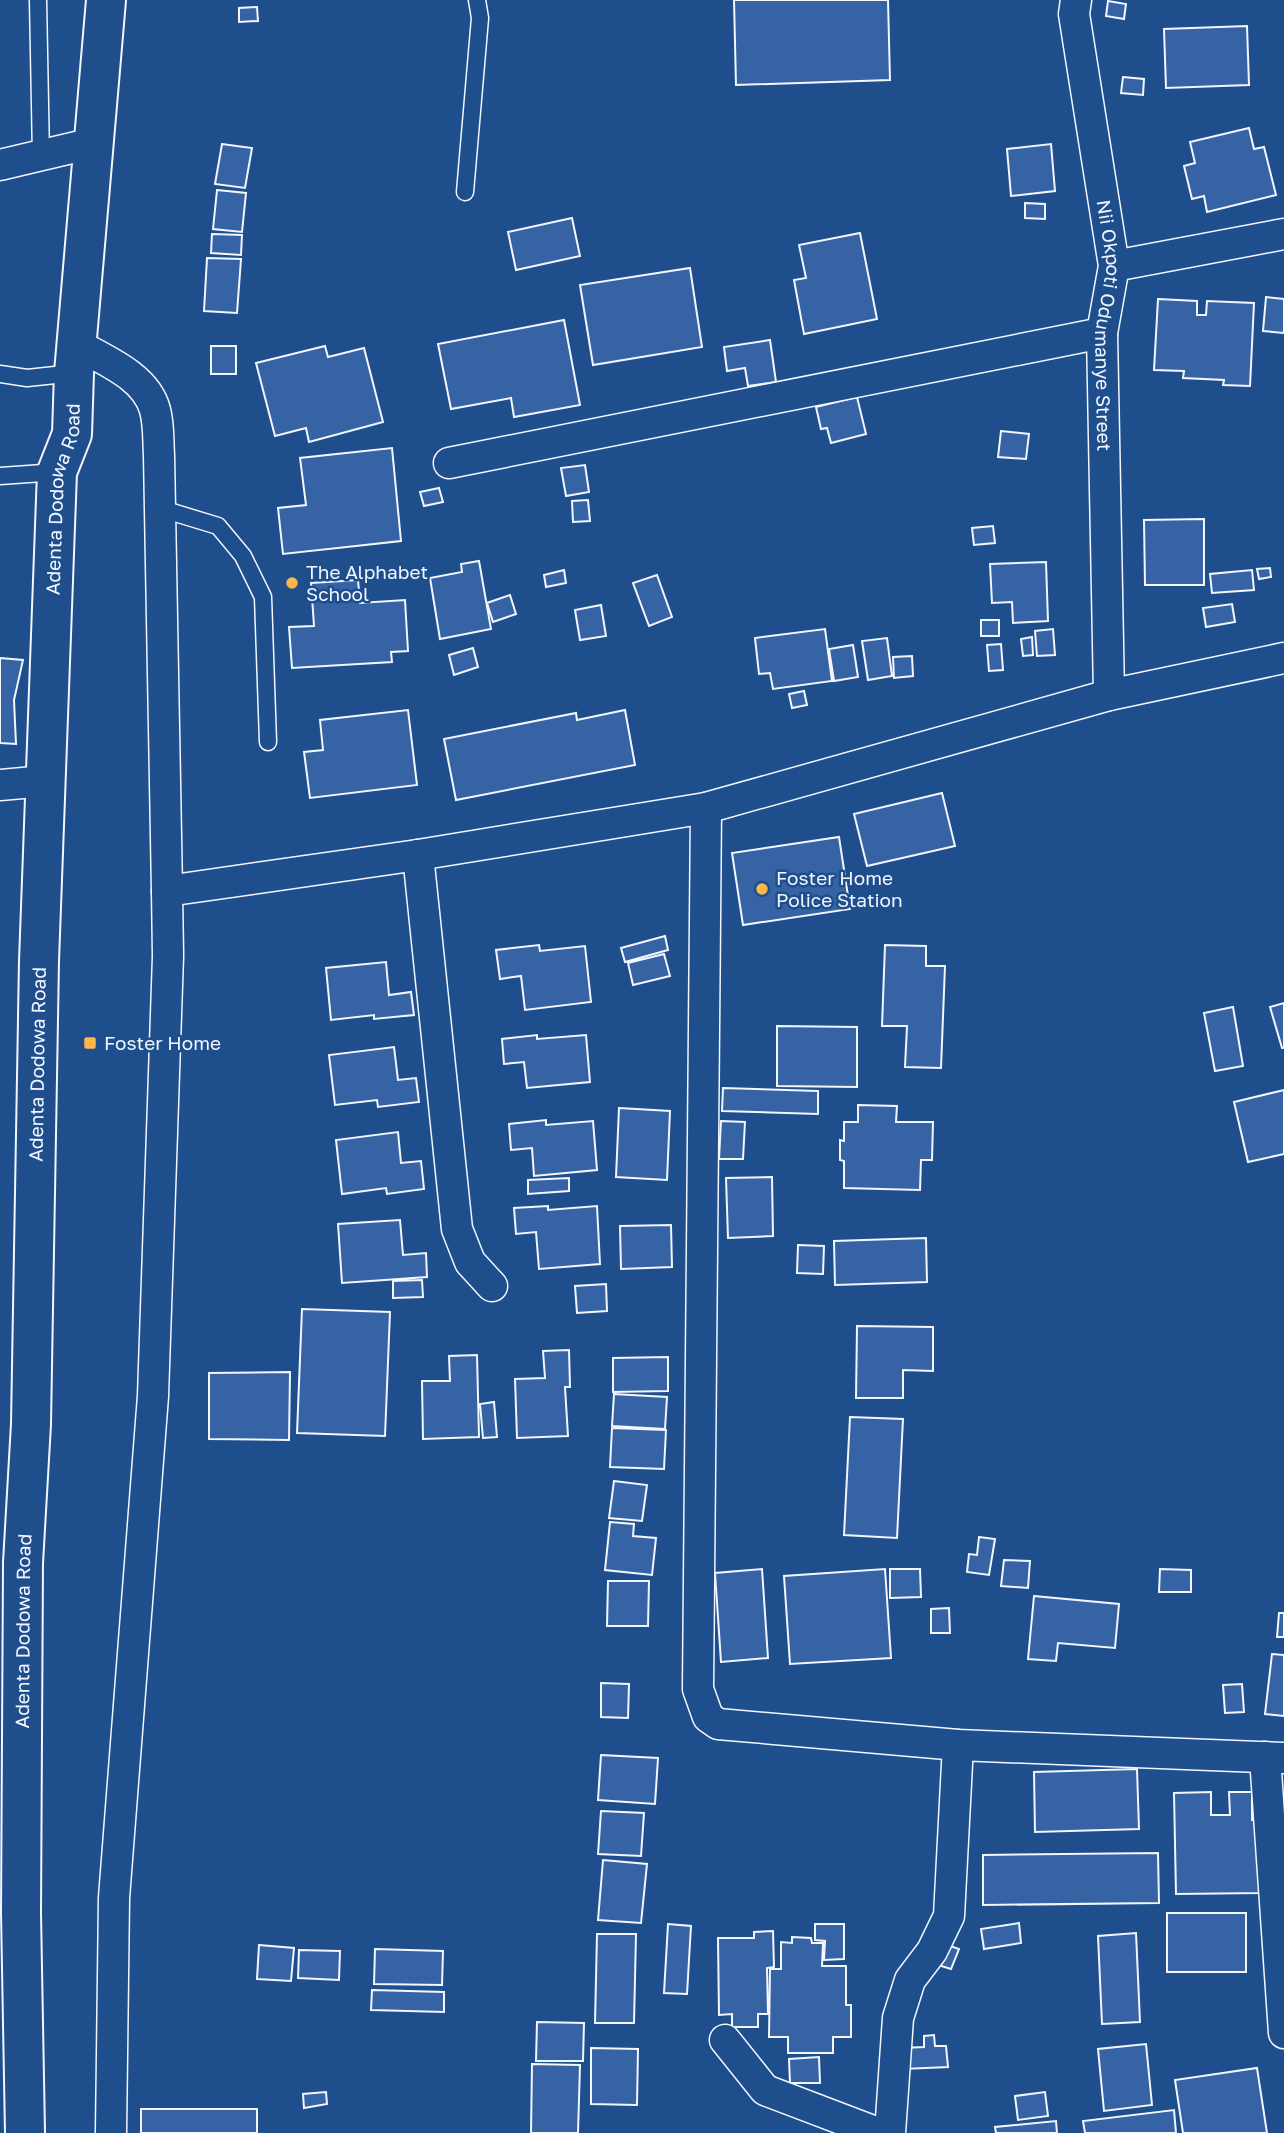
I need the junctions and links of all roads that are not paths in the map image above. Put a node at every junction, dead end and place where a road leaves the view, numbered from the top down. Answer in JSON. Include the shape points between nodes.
{"nodes":[{"id":1,"x":38,"y":0,"type":"edge"},
{"id":2,"x":106,"y":0,"type":"edge"},
{"id":3,"x":477,"y":0,"type":"edge"},
{"id":4,"x":1079,"y":5,"type":"edge"},
{"id":5,"x":93,"y":143,"type":"junction"},
{"id":6,"x":41,"y":157,"type":"junction"},
{"id":7,"x":0,"y":165,"type":"edge"},
{"id":8,"x":465,"y":192,"type":"dead end"},
{"id":9,"x":1284,"y":234,"type":"edge"},
{"id":10,"x":1114,"y":266,"type":"junction"},
{"id":11,"x":1102,"y":332,"type":"junction"},
{"id":12,"x":75,"y":358,"type":"junction"},
{"id":13,"x":0,"y":374,"type":"edge"},
{"id":14,"x":449,"y":463,"type":"dead end"},
{"id":15,"x":57,"y":472,"type":"junction"},
{"id":16,"x":0,"y":476,"type":"edge"},
{"id":17,"x":159,"y":508,"type":"junction"},
{"id":18,"x":1284,"y":658,"type":"edge"},
{"id":19,"x":1109,"y":695,"type":"junction"},
{"id":20,"x":268,"y":742,"type":"dead end"},
{"id":21,"x":45,"y":781,"type":"junction"},
{"id":22,"x":0,"y":785,"type":"edge"},
{"id":23,"x":706,"y":808,"type":"junction"},
{"id":24,"x":418,"y":855,"type":"junction"},
{"id":25,"x":167,"y":891,"type":"junction"},
{"id":26,"x":492,"y":1286,"type":"dead end"},
{"id":27,"x":958,"y":1745,"type":"junction"},
{"id":28,"x":1275,"y":1757,"type":"edge"},
{"id":29,"x":10,"y":1914,"type":"edge"},
{"id":30,"x":1284,"y":2032,"type":"edge"},
{"id":31,"x":725,"y":2040,"type":"dead end"},
{"id":32,"x":25,"y":2133,"type":"edge"},
{"id":33,"x":111,"y":2133,"type":"edge"},
{"id":34,"x":878,"y":2133,"type":"edge"},
{"id":35,"x":890,"y":2133,"type":"edge"}],
"edges":[{"from":1,"to":6,"type":"lane"},
{"from":2,"to":5,"type":"main road","name":"Adenta Dodowa Road"},
{"from":3,"to":8,"type":"lane","via":[[480,18]]},
{"from":4,"to":10,"type":"street","name":"Nii Okpoti Odumanye Street"},
{"from":5,"to":6,"type":"street"},
{"from":5,"to":12,"type":"main road","name":"Adenta Dodowa Road"},
{"from":6,"to":7,"type":"street"},
{"from":9,"to":10,"type":"street"},
{"from":10,"to":11,"type":"street","name":"Nii Okpoti Odumanye Street"},
{"from":11,"to":14,"type":"street"},
{"from":11,"to":19,"type":"street","name":"Nii Okpoti Odumanye Street"},
{"from":12,"to":13,"type":"lane","via":[[27,379]]},
{"from":12,"to":15,"type":"main road","name":"Adenta Dodowa Road","via":[[72,434]]},
{"from":12,"to":17,"type":"street","via":[[131,377],[155,409]]},
{"from":15,"to":16,"type":"lane"},
{"from":15,"to":21,"type":"main road","name":"Adenta Dodowa Road"},
{"from":17,"to":20,"type":"lane","via":[[218,526],[243,556],[263,597]]},
{"from":17,"to":25,"type":"street"},
{"from":18,"to":19,"type":"street"},
{"from":19,"to":23,"type":"street"},
{"from":21,"to":22,"type":"street"},
{"from":21,"to":29,"type":"main road","name":"Adenta Dodowa Road","via":[[31,1424]]},
{"from":23,"to":24,"type":"street"},
{"from":23,"to":27,"type":"street","via":[[698,1689],[708,1717],[718,1724]]},
{"from":24,"to":25,"type":"street"},
{"from":24,"to":26,"type":"street","via":[[457,1229],[470,1262]]},
{"from":25,"to":33,"type":"street","via":[[153,1396],[114,1898]]},
{"from":27,"to":28,"type":"street"},
{"from":27,"to":35,"type":"street","via":[[949,1916],[932,1951],[910,1980],[898,2018]]},
{"from":28,"to":30,"type":"street"},
{"from":29,"to":32,"type":"main road","name":"Adenta Dodowa Road"},
{"from":31,"to":34,"type":"street","via":[[765,2090]]}]}
